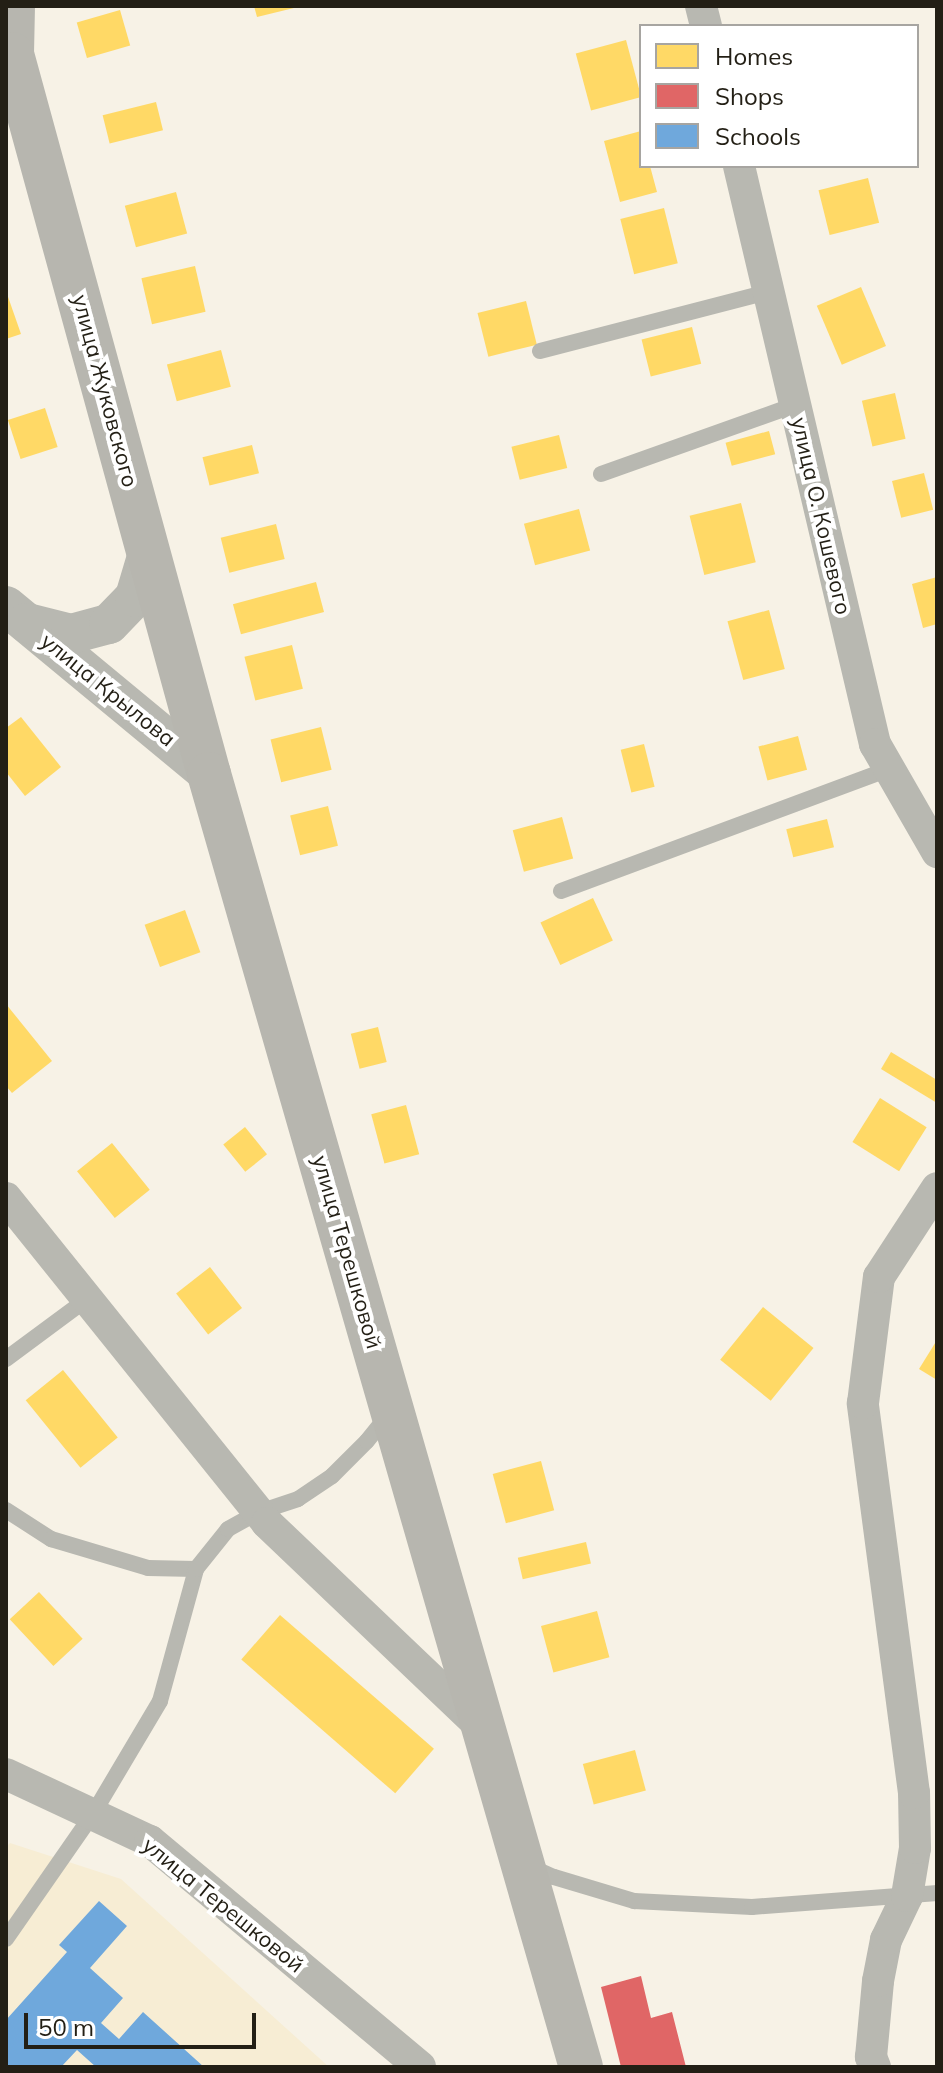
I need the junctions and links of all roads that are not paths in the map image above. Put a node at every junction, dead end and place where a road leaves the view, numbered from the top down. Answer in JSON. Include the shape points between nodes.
{"nodes":[{"id":1,"x":13,"y":6,"type":"edge"},
{"id":2,"x":739,"y":168,"type":"edge"},
{"id":3,"x":768,"y":292,"type":"junction"},
{"id":4,"x":540,"y":351,"type":"dead end"},
{"id":5,"x":795,"y":405,"type":"junction"},
{"id":6,"x":601,"y":474,"type":"dead end"},
{"id":7,"x":149,"y":550,"type":"junction"},
{"id":8,"x":16,"y":614,"type":"edge"},
{"id":9,"x":889,"y":769,"type":"junction"},
{"id":10,"x":209,"y":774,"type":"junction"},
{"id":11,"x":937,"y":852,"type":"edge"},
{"id":12,"x":561,"y":891,"type":"dead end"},
{"id":13,"x":937,"y":1188,"type":"edge"},
{"id":14,"x":6,"y":1198,"type":"edge"},
{"id":15,"x":87,"y":1299,"type":"junction"},
{"id":16,"x":6,"y":1359,"type":"edge"},
{"id":17,"x":392,"y":1409,"type":"junction"},
{"id":18,"x":6,"y":1510,"type":"edge"},
{"id":19,"x":259,"y":1512,"type":"junction"},
{"id":20,"x":196,"y":1569,"type":"junction"},
{"id":21,"x":484,"y":1731,"type":"junction"},
{"id":22,"x":937,"y":1758,"type":"edge"},
{"id":23,"x":6,"y":1774,"type":"edge"},
{"id":24,"x":914,"y":1793,"type":"junction"},
{"id":25,"x":93,"y":1814,"type":"junction"},
{"id":26,"x":522,"y":1862,"type":"junction"},
{"id":27,"x":922,"y":1894,"type":"edge"},
{"id":28,"x":6,"y":1939,"type":"edge"},
{"id":29,"x":420,"y":2067,"type":"edge"},
{"id":30,"x":581,"y":2067,"type":"edge"},
{"id":31,"x":875,"y":2067,"type":"edge"}],
"edges":[{"from":1,"to":7,"type":"main road","name":"улица Жуковского","via":[[12,54]]},
{"from":2,"to":3,"type":"street","name":"улица О. Кошевого"},
{"from":3,"to":4,"type":"lane"},
{"from":3,"to":5,"type":"street","name":"улица О. Кошевого"},
{"from":5,"to":6,"type":"lane"},
{"from":5,"to":9,"type":"street","name":"улица О. Кошевого","via":[[875,744]]},
{"from":7,"to":8,"type":"street","via":[[135,597],[109,624],[71,634]]},
{"from":7,"to":10,"type":"main road","name":"улица Жуковского"},
{"from":8,"to":10,"type":"street","name":"улица Крылова"},
{"from":9,"to":11,"type":"street","name":"улица О. Кошевого"},
{"from":9,"to":12,"type":"lane"},
{"from":10,"to":17,"type":"main road","name":"улица Терешковой"},
{"from":13,"to":24,"type":"street","via":[[879,1277],[863,1403]]},
{"from":14,"to":15,"type":"street","name":"улица Терешковой"},
{"from":15,"to":16,"type":"lane"},
{"from":15,"to":19,"type":"street","name":"улица Терешковой"},
{"from":17,"to":19,"type":"lane","via":[[332,1476],[298,1499]]},
{"from":17,"to":21,"type":"main road","name":"улица Терешковой"},
{"from":18,"to":20,"type":"lane","via":[[51,1539],[148,1568]]},
{"from":19,"to":20,"type":"lane","via":[[228,1529]]},
{"from":19,"to":21,"type":"street","name":"улица Терешковой"},
{"from":20,"to":25,"type":"lane","via":[[160,1701]]},
{"from":21,"to":26,"type":"main road","name":"улица Терешковой"},
{"from":22,"to":24,"type":"street"},
{"from":23,"to":25,"type":"street","name":"улица Терешковой"},
{"from":24,"to":27,"type":"street"},
{"from":25,"to":28,"type":"lane"},
{"from":25,"to":29,"type":"street","name":"улица Терешковой","via":[[150,1841]]},
{"from":26,"to":27,"type":"lane","via":[[634,1901],[752,1907]]},
{"from":26,"to":30,"type":"main road","name":"улица Терешковой"},
{"from":27,"to":31,"type":"street","via":[[886,1940],[871,2057]]}]}
